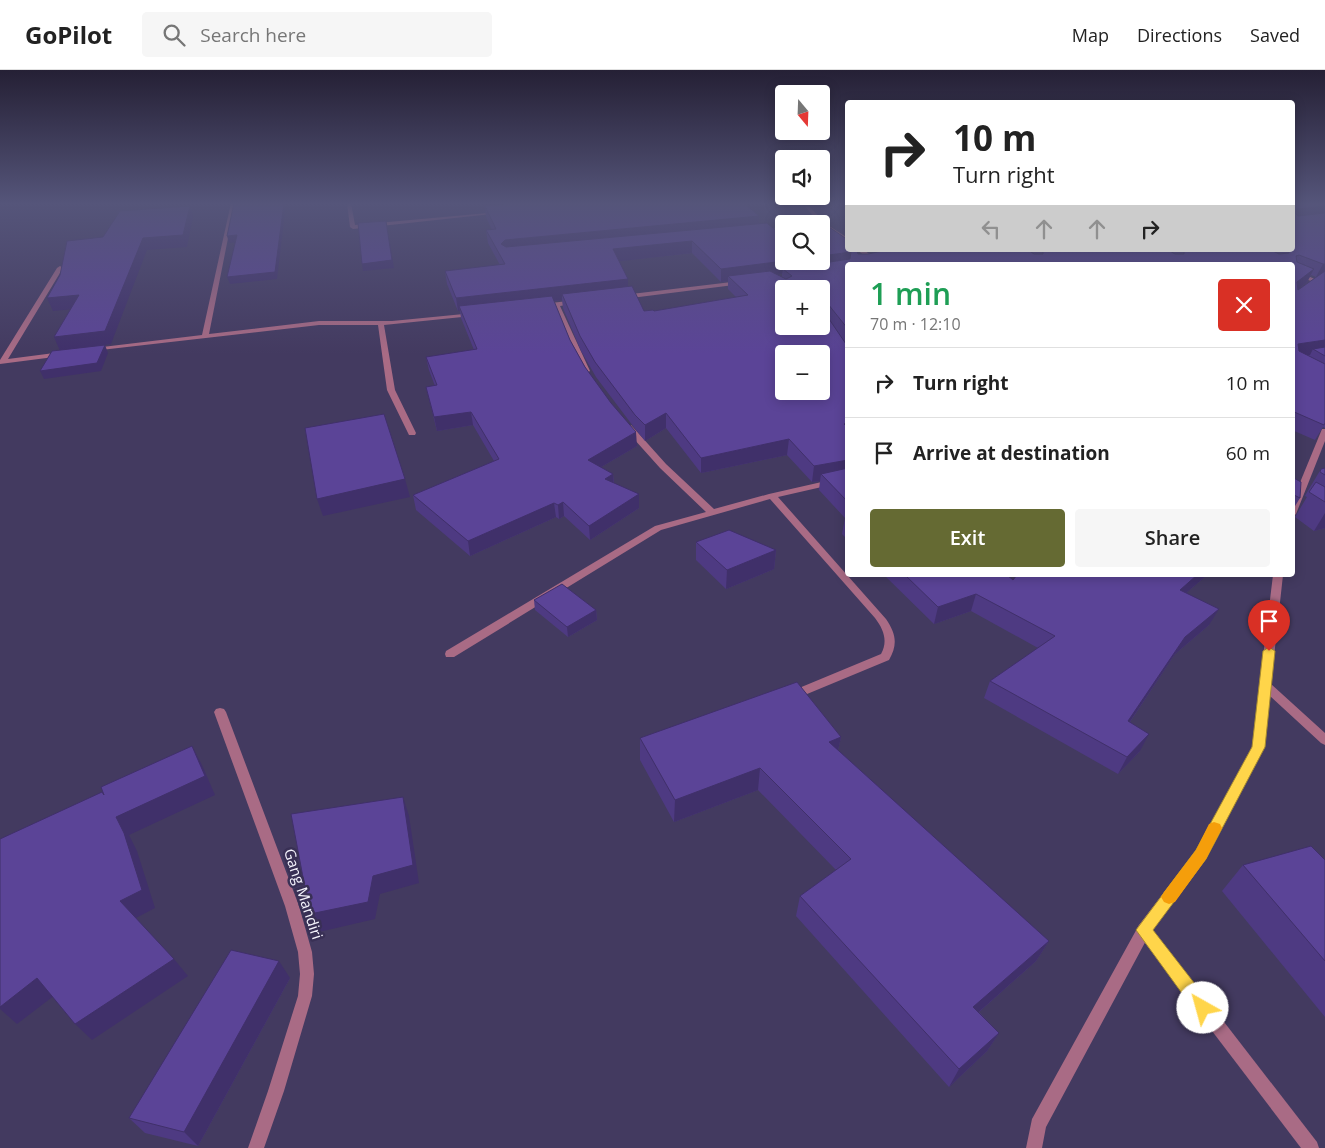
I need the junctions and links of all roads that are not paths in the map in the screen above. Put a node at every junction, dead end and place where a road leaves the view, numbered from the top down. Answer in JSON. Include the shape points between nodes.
{"nodes":[{"id":1,"x":222,"y":253,"type":"edge"},
{"id":2,"x":865,"y":253,"type":"edge"},
{"id":3,"x":883,"y":258,"type":"edge"},
{"id":4,"x":874,"y":260,"type":"junction"},
{"id":5,"x":869,"y":262,"type":"edge"},
{"id":6,"x":60,"y":268,"type":"edge"},
{"id":7,"x":1295,"y":272,"type":"edge"},
{"id":8,"x":751,"y":282,"type":"edge"},
{"id":9,"x":1305,"y":287,"type":"edge"},
{"id":10,"x":615,"y":298,"type":"edge"},
{"id":11,"x":586,"y":301,"type":"edge"},
{"id":12,"x":556,"y":304,"type":"junction"},
{"id":13,"x":537,"y":306,"type":"edge"},
{"id":14,"x":480,"y":313,"type":"edge"},
{"id":15,"x":381,"y":324,"type":"junction"},
{"id":16,"x":205,"y":336,"type":"junction"},
{"id":17,"x":90,"y":350,"type":"edge"},
{"id":18,"x":70,"y":353,"type":"edge"},
{"id":19,"x":1,"y":362,"type":"edge"},
{"id":20,"x":592,"y":379,"type":"edge"},
{"id":21,"x":625,"y":424,"type":"edge"},
{"id":22,"x":1325,"y":431,"type":"edge"},
{"id":23,"x":412,"y":433,"type":"dead end"},
{"id":24,"x":845,"y":479,"type":"edge"},
{"id":25,"x":772,"y":496,"type":"junction"},
{"id":26,"x":1295,"y":510,"type":"edge"},
{"id":27,"x":713,"y":513,"type":"junction"},
{"id":28,"x":1278,"y":577,"type":"edge"},
{"id":29,"x":450,"y":654,"type":"dead end"},
{"id":30,"x":1265,"y":685,"type":"junction"},
{"id":31,"x":778,"y":700,"type":"edge"},
{"id":32,"x":220,"y":712,"type":"dead end"},
{"id":33,"x":1325,"y":740,"type":"edge"},
{"id":34,"x":1144,"y":930,"type":"junction"},
{"id":35,"x":256,"y":1148,"type":"edge"},
{"id":36,"x":1034,"y":1148,"type":"edge"},
{"id":37,"x":1311,"y":1148,"type":"edge"}],
"edges":[{"from":1,"to":16,"type":"street"},
{"from":2,"to":4,"type":"street"},
{"from":3,"to":4,"type":"street"},
{"from":4,"to":5,"type":"street"},
{"from":6,"to":19,"type":"street"},
{"from":7,"to":9,"type":"street","via":[[1317,280]]},
{"from":8,"to":10,"type":"street"},
{"from":11,"to":12,"type":"street"},
{"from":12,"to":13,"type":"street"},
{"from":12,"to":20,"type":"street"},
{"from":14,"to":15,"type":"street"},
{"from":15,"to":16,"type":"street","via":[[326,323]]},
{"from":15,"to":23,"type":"street","via":[[391,390]]},
{"from":16,"to":17,"type":"street"},
{"from":18,"to":19,"type":"street"},
{"from":21,"to":27,"type":"street"},
{"from":22,"to":26,"type":"street","via":[[1302,501]]},
{"from":24,"to":25,"type":"street"},
{"from":25,"to":27,"type":"street"},
{"from":25,"to":31,"type":"street","via":[[879,616],[891,638],[891,649],[885,657]]},
{"from":27,"to":29,"type":"street","via":[[658,528]]},
{"from":28,"to":30,"type":"street"},
{"from":30,"to":33,"type":"street"},
{"from":30,"to":34,"type":"street","via":[[1258,747],[1201,854]]},
{"from":32,"to":35,"type":"street","name":"Gang Mandiri","via":[[292,906],[305,952],[307,974],[305,996]]},
{"from":34,"to":36,"type":"street","via":[[1038,1125]]},
{"from":34,"to":37,"type":"street"}]}
